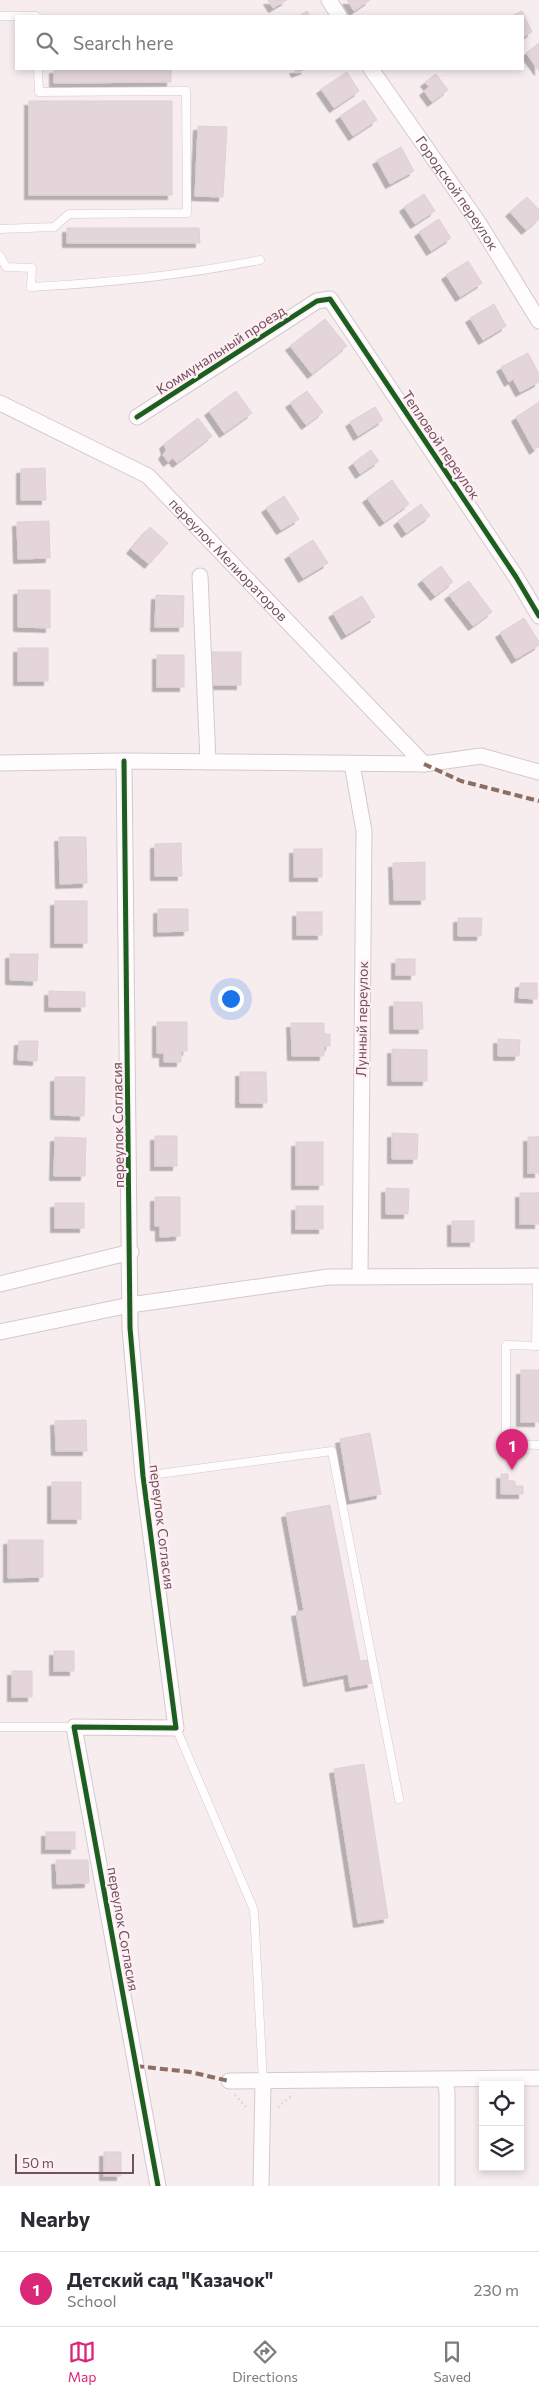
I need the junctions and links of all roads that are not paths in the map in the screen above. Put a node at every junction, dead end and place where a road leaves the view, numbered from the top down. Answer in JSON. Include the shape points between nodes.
{"nodes":[{"id":1,"x":329,"y":0,"type":"edge"},
{"id":2,"x":338,"y":15,"type":"edge"},
{"id":3,"x":0,"y":16,"type":"edge"},
{"id":4,"x":15,"y":16,"type":"edge"},
{"id":5,"x":38,"y":70,"type":"edge"},
{"id":6,"x":371,"y":70,"type":"edge"},
{"id":7,"x":0,"y":230,"type":"edge"},
{"id":8,"x":0,"y":256,"type":"edge"},
{"id":9,"x":260,"y":260,"type":"dead end"},
{"id":10,"x":317,"y":301,"type":"joint"},
{"id":11,"x":539,"y":322,"type":"edge"},
{"id":12,"x":0,"y":403,"type":"edge"},
{"id":13,"x":138,"y":417,"type":"dead end"},
{"id":14,"x":200,"y":576,"type":"dead end"},
{"id":15,"x":539,"y":616,"type":"edge"},
{"id":16,"x":124,"y":761,"type":"junction"},
{"id":17,"x":208,"y":762,"type":"junction"},
{"id":18,"x":0,"y":763,"type":"edge"},
{"id":19,"x":352,"y":764,"type":"junction"},
{"id":20,"x":424,"y":764,"type":"junction"},
{"id":21,"x":539,"y":772,"type":"edge"},
{"id":22,"x":131,"y":1252,"type":"junction"},
{"id":23,"x":360,"y":1276,"type":"junction"},
{"id":24,"x":538,"y":1276,"type":"edge"},
{"id":25,"x":0,"y":1284,"type":"edge"},
{"id":26,"x":130,"y":1306,"type":"junction"},
{"id":27,"x":0,"y":1332,"type":"edge"},
{"id":28,"x":537,"y":1346,"type":"edge"},
{"id":29,"x":539,"y":1445,"type":"edge"},
{"id":30,"x":144,"y":1476,"type":"junction"},
{"id":31,"x":0,"y":1727,"type":"edge"},
{"id":32,"x":74,"y":1727,"type":"junction"},
{"id":33,"x":176,"y":1728,"type":"junction"},
{"id":34,"x":399,"y":1799,"type":"dead end"},
{"id":35,"x":539,"y":2078,"type":"edge"},
{"id":36,"x":445,"y":2080,"type":"junction"},
{"id":37,"x":229,"y":2081,"type":"dead end"},
{"id":38,"x":263,"y":2082,"type":"junction"},
{"id":39,"x":158,"y":2186,"type":"edge"},
{"id":40,"x":261,"y":2186,"type":"edge"},
{"id":41,"x":447,"y":2186,"type":"edge"}],
"edges":[{"from":1,"to":2,"type":"street"},
{"from":3,"to":4,"type":"lane"},
{"from":5,"to":7,"type":"lane","via":[[38,92],[186,91],[187,213],[68,214],[54,227]]},
{"from":6,"to":11,"type":"street","name":"Городской переулок","via":[[478,222]]},
{"from":8,"to":9,"type":"lane","via":[[6,267],[32,268],[31,288],[108,283]]},
{"from":10,"to":13,"type":"street","name":"Коммунальный проезд"},
{"from":10,"to":15,"type":"street","name":"Тепловой переулок","via":[[330,299]]},
{"from":12,"to":20,"type":"street","name":"переулок Мелиораторов","via":[[148,476]]},
{"from":14,"to":17,"type":"street"},
{"from":16,"to":17,"type":"street"},
{"from":16,"to":18,"type":"street"},
{"from":16,"to":22,"type":"street","name":"переулок Согласия"},
{"from":17,"to":19,"type":"street"},
{"from":19,"to":20,"type":"street"},
{"from":19,"to":23,"type":"street","name":"Лунный переулок","via":[[364,832]]},
{"from":20,"to":21,"type":"street","via":[[481,756]]},
{"from":22,"to":25,"type":"street"},
{"from":22,"to":26,"type":"street","name":"переулок Согласия"},
{"from":23,"to":24,"type":"street"},
{"from":23,"to":26,"type":"street","via":[[328,1277]]},
{"from":24,"to":28,"type":"lane"},
{"from":26,"to":27,"type":"street"},
{"from":26,"to":30,"type":"street","name":"переулок Согласия"},
{"from":28,"to":29,"type":"lane","via":[[506,1345],[506,1444]]},
{"from":30,"to":33,"type":"street","name":"переулок Согласия"},
{"from":30,"to":34,"type":"lane","via":[[332,1451]]},
{"from":31,"to":32,"type":"lane"},
{"from":32,"to":33,"type":"street"},
{"from":32,"to":39,"type":"street","name":"переулок Согласия"},
{"from":33,"to":38,"type":"lane","via":[[254,1910]]},
{"from":35,"to":36,"type":"street"},
{"from":36,"to":38,"type":"street"},
{"from":36,"to":41,"type":"street"},
{"from":37,"to":38,"type":"street"},
{"from":38,"to":40,"type":"street"}]}
